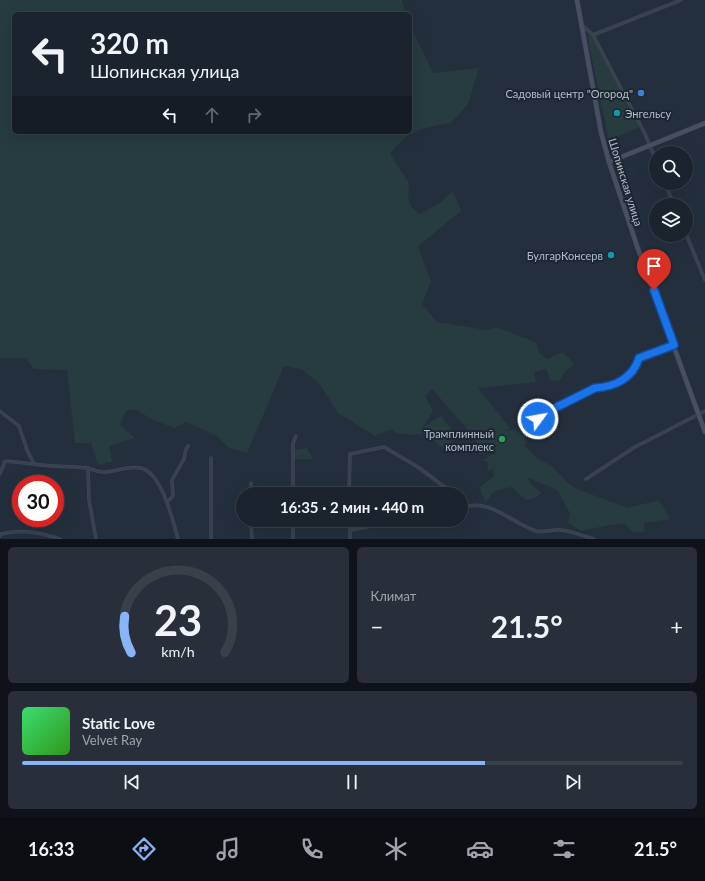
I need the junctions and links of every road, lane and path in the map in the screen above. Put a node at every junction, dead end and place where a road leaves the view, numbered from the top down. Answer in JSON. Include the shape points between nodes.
{"nodes":[{"id":1,"x":577,"y":0,"type":"edge"},
{"id":2,"x":681,"y":0,"type":"edge"},
{"id":3,"x":582,"y":25,"type":"junction"},
{"id":4,"x":593,"y":34,"type":"junction"},
{"id":5,"x":705,"y":123,"type":"edge"},
{"id":6,"x":649,"y":146,"type":"edge"},
{"id":7,"x":650,"y":146,"type":"joint"},
{"id":8,"x":609,"y":162,"type":"junction"},
{"id":9,"x":689,"y":242,"type":"edge"},
{"id":10,"x":705,"y":280,"type":"edge"},
{"id":11,"x":674,"y":345,"type":"junction"},
{"id":12,"x":0,"y":411,"type":"edge"},
{"id":13,"x":705,"y":411,"type":"edge"},
{"id":14,"x":698,"y":414,"type":"junction"},
{"id":15,"x":538,"y":419,"type":"dead end"},
{"id":16,"x":705,"y":432,"type":"edge"},
{"id":17,"x":296,"y":436,"type":"dead end"},
{"id":18,"x":188,"y":446,"type":"dead end"},
{"id":19,"x":212,"y":458,"type":"dead end"},
{"id":20,"x":34,"y":464,"type":"junction"},
{"id":21,"x":88,"y":468,"type":"junction"},
{"id":22,"x":0,"y":474,"type":"edge"},
{"id":23,"x":586,"y":478,"type":"dead end"},
{"id":24,"x":251,"y":483,"type":"dead end"},
{"id":25,"x":251,"y":487,"type":"edge"},
{"id":26,"x":293,"y":487,"type":"edge"},
{"id":27,"x":349,"y":487,"type":"edge"},
{"id":28,"x":445,"y":487,"type":"edge"},
{"id":29,"x":167,"y":502,"type":"junction"},
{"id":30,"x":468,"y":506,"type":"edge"},
{"id":31,"x":251,"y":527,"type":"edge"},
{"id":32,"x":293,"y":527,"type":"edge"},
{"id":33,"x":351,"y":527,"type":"edge"},
{"id":34,"x":366,"y":527,"type":"edge"},
{"id":35,"x":351,"y":530,"type":"junction"},
{"id":36,"x":0,"y":535,"type":"edge"},
{"id":37,"x":60,"y":539,"type":"edge"},
{"id":38,"x":96,"y":539,"type":"edge"},
{"id":39,"x":178,"y":539,"type":"edge"},
{"id":40,"x":211,"y":539,"type":"edge"},
{"id":41,"x":252,"y":539,"type":"edge"},
{"id":42,"x":293,"y":539,"type":"edge"},
{"id":43,"x":350,"y":539,"type":"edge"},
{"id":44,"x":594,"y":539,"type":"edge"}],
"edges":[{"from":1,"to":3,"type":"street","name":"Шопинская улица"},
{"from":2,"to":4,"type":"street"},
{"from":3,"to":4,"type":"street"},
{"from":3,"to":8,"type":"street","name":"Шопинская улица","via":[[601,132]]},
{"from":4,"to":7,"type":"street"},
{"from":5,"to":7,"type":"street"},
{"from":6,"to":8,"type":"street"},
{"from":8,"to":11,"type":"street","name":"Шопинская улица"},
{"from":9,"to":10,"type":"street"},
{"from":11,"to":14,"type":"street","name":"Шопинская улица"},
{"from":11,"to":15,"type":"street","via":[[639,358],[631,374],[623,381],[595,388]]},
{"from":12,"to":20,"type":"street","via":[[19,426]]},
{"from":13,"to":14,"type":"street"},
{"from":14,"to":16,"type":"street","name":"Шопинская улица"},
{"from":14,"to":23,"type":"street","via":[[635,447]]},
{"from":17,"to":26,"type":"street","via":[[293,443]]},
{"from":18,"to":29,"type":"street","via":[[172,480],[173,496]]},
{"from":19,"to":40,"type":"street"},
{"from":20,"to":21,"type":"street"},
{"from":20,"to":22,"type":"street","via":[[5,461]]},
{"from":21,"to":29,"type":"street","via":[[105,472],[141,468],[148,472],[162,490]]},
{"from":21,"to":38,"type":"street","via":[[89,500]]},
{"from":24,"to":25,"type":"street"},
{"from":27,"to":28,"type":"street","via":[[350,454],[384,447],[418,467]]},
{"from":29,"to":39,"type":"street"},
{"from":30,"to":44,"type":"street","via":[[472,504],[497,510],[536,530],[559,530]]},
{"from":31,"to":41,"type":"street"},
{"from":32,"to":42,"type":"street"},
{"from":33,"to":35,"type":"street"},
{"from":34,"to":35,"type":"street"},
{"from":35,"to":43,"type":"street"},
{"from":36,"to":37,"type":"street","via":[[18,530]]}]}
